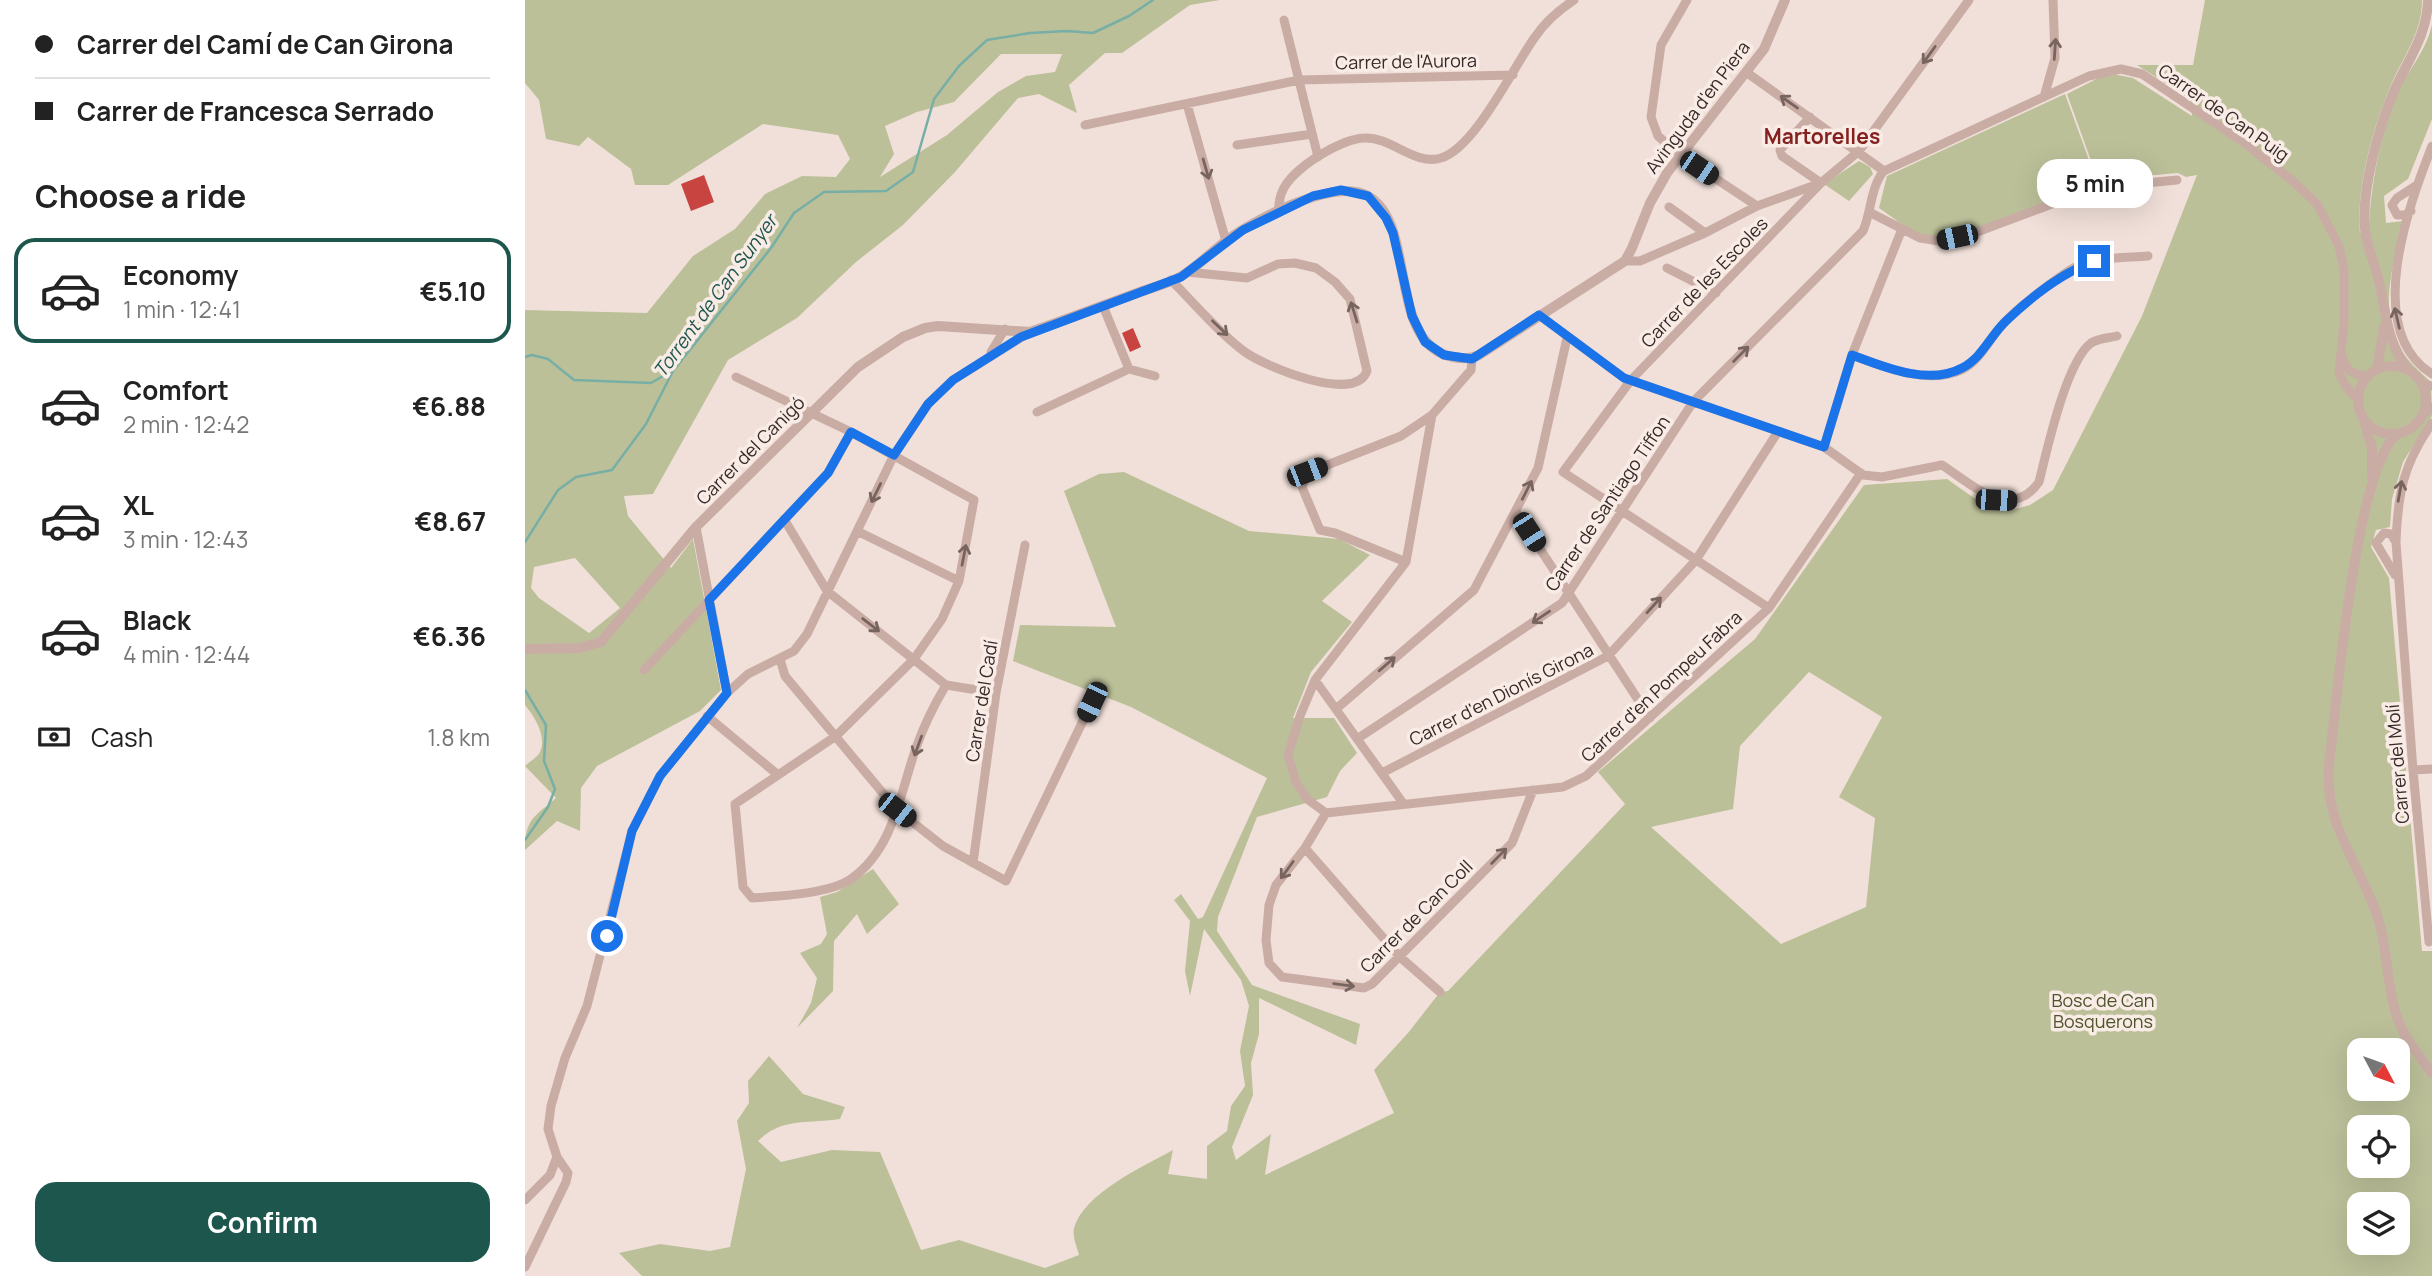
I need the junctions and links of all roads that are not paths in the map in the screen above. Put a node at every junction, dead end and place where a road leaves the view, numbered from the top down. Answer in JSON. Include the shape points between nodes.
{"nodes":[{"id":1,"x":1574,"y":0,"type":"edge"},
{"id":2,"x":1687,"y":0,"type":"edge"},
{"id":3,"x":1785,"y":0,"type":"edge"},
{"id":4,"x":1969,"y":0,"type":"edge"},
{"id":5,"x":2053,"y":0,"type":"edge"},
{"id":6,"x":2428,"y":0,"type":"edge"},
{"id":7,"x":1284,"y":20,"type":"dead end"},
{"id":8,"x":1746,"y":72,"type":"junction"},
{"id":9,"x":1513,"y":75,"type":"junction"},
{"id":10,"x":1299,"y":80,"type":"junction"},
{"id":11,"x":2044,"y":97,"type":"junction"},
{"id":12,"x":1187,"y":104,"type":"junction"},
{"id":13,"x":1810,"y":117,"type":"junction"},
{"id":14,"x":1085,"y":125,"type":"dead end"},
{"id":15,"x":1312,"y":134,"type":"junction"},
{"id":16,"x":1237,"y":145,"type":"dead end"},
{"id":17,"x":2432,"y":146,"type":"edge"},
{"id":18,"x":1859,"y":151,"type":"junction"},
{"id":19,"x":1680,"y":155,"type":"junction"},
{"id":20,"x":1318,"y":157,"type":"junction"},
{"id":21,"x":1884,"y":171,"type":"junction"},
{"id":22,"x":2176,"y":180,"type":"dead end"},
{"id":23,"x":1821,"y":183,"type":"junction"},
{"id":24,"x":2417,"y":185,"type":"junction"},
{"id":25,"x":1757,"y":206,"type":"junction"},
{"id":26,"x":1669,"y":207,"type":"dead end"},
{"id":27,"x":2411,"y":211,"type":"junction"},
{"id":28,"x":1277,"y":213,"type":"junction"},
{"id":29,"x":1871,"y":214,"type":"junction"},
{"id":30,"x":1902,"y":229,"type":"junction"},
{"id":31,"x":1705,"y":233,"type":"junction"},
{"id":32,"x":1226,"y":240,"type":"junction"},
{"id":33,"x":2148,"y":256,"type":"dead end"},
{"id":34,"x":1625,"y":261,"type":"junction"},
{"id":35,"x":1667,"y":268,"type":"dead end"},
{"id":36,"x":1187,"y":272,"type":"junction"},
{"id":37,"x":1171,"y":280,"type":"junction"},
{"id":38,"x":1716,"y":293,"type":"junction"},
{"id":39,"x":1103,"y":306,"type":"junction"},
{"id":40,"x":1539,"y":315,"type":"junction"},
{"id":41,"x":2385,"y":317,"type":"junction"},
{"id":42,"x":987,"y":328,"type":"junction"},
{"id":43,"x":1008,"y":330,"type":"junction"},
{"id":44,"x":1030,"y":332,"type":"junction"},
{"id":45,"x":2117,"y":336,"type":"dead end"},
{"id":46,"x":1567,"y":338,"type":"junction"},
{"id":47,"x":1006,"y":347,"type":"junction"},
{"id":48,"x":992,"y":352,"type":"junction"},
{"id":49,"x":2341,"y":353,"type":"junction"},
{"id":50,"x":1852,"y":355,"type":"junction"},
{"id":51,"x":1472,"y":359,"type":"junction"},
{"id":52,"x":983,"y":361,"type":"junction"},
{"id":53,"x":1129,"y":369,"type":"junction"},
{"id":54,"x":2409,"y":370,"type":"junction"},
{"id":55,"x":2372,"y":372,"type":"junction"},
{"id":56,"x":2432,"y":374,"type":"edge"},
{"id":57,"x":1155,"y":376,"type":"dead end"},
{"id":58,"x":736,"y":377,"type":"dead end"},
{"id":59,"x":1631,"y":380,"type":"junction"},
{"id":60,"x":2428,"y":385,"type":"edge"},
{"id":61,"x":2357,"y":399,"type":"junction"},
{"id":62,"x":1693,"y":402,"type":"junction"},
{"id":63,"x":1037,"y":412,"type":"dead end"},
{"id":64,"x":812,"y":413,"type":"junction"},
{"id":65,"x":1433,"y":415,"type":"junction"},
{"id":66,"x":2429,"y":415,"type":"edge"},
{"id":67,"x":2365,"y":423,"type":"junction"},
{"id":68,"x":851,"y":432,"type":"junction"},
{"id":69,"x":1777,"y":433,"type":"junction"},
{"id":70,"x":2396,"y":435,"type":"junction"},
{"id":71,"x":1824,"y":447,"type":"junction"},
{"id":72,"x":894,"y":455,"type":"junction"},
{"id":73,"x":1861,"y":473,"type":"junction"},
{"id":74,"x":2371,"y":486,"type":"junction"},
{"id":75,"x":1516,"y":512,"type":"junction"},
{"id":76,"x":1623,"y":512,"type":"junction"},
{"id":77,"x":784,"y":519,"type":"junction"},
{"id":78,"x":696,"y":527,"type":"junction"},
{"id":79,"x":857,"y":531,"type":"junction"},
{"id":80,"x":2396,"y":542,"type":"junction"},
{"id":81,"x":1025,"y":545,"type":"dead end"},
{"id":82,"x":1696,"y":560,"type":"junction"},
{"id":83,"x":1406,"y":562,"type":"junction"},
{"id":84,"x":959,"y":582,"type":"junction"},
{"id":85,"x":2398,"y":584,"type":"junction"},
{"id":86,"x":827,"y":591,"type":"junction"},
{"id":87,"x":1569,"y":594,"type":"junction"},
{"id":88,"x":709,"y":600,"type":"junction"},
{"id":89,"x":1769,"y":608,"type":"junction"},
{"id":90,"x":525,"y":649,"type":"edge"},
{"id":91,"x":1608,"y":656,"type":"junction"},
{"id":92,"x":780,"y":659,"type":"junction"},
{"id":93,"x":914,"y":659,"type":"junction"},
{"id":94,"x":644,"y":670,"type":"dead end"},
{"id":95,"x":1315,"y":680,"type":"junction"},
{"id":96,"x":946,"y":685,"type":"junction"},
{"id":97,"x":727,"y":693,"type":"junction"},
{"id":98,"x":996,"y":694,"type":"junction"},
{"id":99,"x":1092,"y":702,"type":"dead end"},
{"id":100,"x":1336,"y":709,"type":"junction"},
{"id":101,"x":706,"y":716,"type":"junction"},
{"id":102,"x":1650,"y":718,"type":"junction"},
{"id":103,"x":836,"y":736,"type":"junction"},
{"id":104,"x":1357,"y":739,"type":"junction"},
{"id":105,"x":2432,"y":769,"type":"edge"},
{"id":106,"x":2413,"y":770,"type":"junction"},
{"id":107,"x":1382,"y":773,"type":"junction"},
{"id":108,"x":777,"y":774,"type":"junction"},
{"id":109,"x":1533,"y":790,"type":"junction"},
{"id":110,"x":1403,"y":803,"type":"junction"},
{"id":111,"x":897,"y":810,"type":"junction"},
{"id":112,"x":1326,"y":813,"type":"junction"},
{"id":113,"x":1305,"y":848,"type":"junction"},
{"id":114,"x":973,"y":863,"type":"junction"},
{"id":115,"x":2429,"y":942,"type":"dead end"},
{"id":116,"x":1400,"y":957,"type":"junction"},
{"id":117,"x":1440,"y":992,"type":"dead end"},
{"id":118,"x":2432,"y":1073,"type":"edge"},
{"id":119,"x":557,"y":1157,"type":"junction"},
{"id":120,"x":525,"y":1200,"type":"edge"},
{"id":121,"x":525,"y":1267,"type":"edge"}],
"edges":[{"from":1,"to":9,"type":"street","via":[[1535,37]]},
{"from":2,"to":19,"type":"street","via":[[1661,45],[1651,117],[1658,136]]},
{"from":3,"to":8,"type":"street","name":"Avinguda d'en Piera","via":[[1764,49]]},
{"from":4,"to":18,"type":"street","one_way":true},
{"from":11,"to":5,"type":"street","one_way":true,"via":[[2056,58]]},
{"from":6,"to":41,"type":"street","via":[[2424,32],[2387,110],[2366,201],[2365,231]]},
{"from":7,"to":10,"type":"street"},
{"from":13,"to":8,"type":"street","one_way":true},
{"from":8,"to":19,"type":"street","name":"Avinguda d'en Piera"},
{"from":9,"to":10,"type":"street","name":"Carrer de l'Aurora"},
{"from":9,"to":20,"type":"street","via":[[1459,149],[1440,159],[1419,158],[1366,138]]},
{"from":10,"to":12,"type":"street","name":"Carrer de l'Aurora"},
{"from":10,"to":15,"type":"street"},
{"from":11,"to":21,"type":"street","name":"Carrer de Can Puig"},
{"from":11,"to":49,"type":"street","name":"Carrer de Can Puig","via":[[2106,71],[2142,74],[2243,142],[2301,188],[2317,204],[2339,246],[2346,285]]},
{"from":12,"to":14,"type":"street","name":"Carrer de l'Aurora"},
{"from":12,"to":32,"type":"street","one_way":true},
{"from":13,"to":18,"type":"street"},
{"from":13,"to":23,"type":"street","via":[[1780,150]]},
{"from":15,"to":16,"type":"street"},
{"from":15,"to":20,"type":"street"},
{"from":17,"to":24,"type":"street"},
{"from":18,"to":21,"type":"street"},
{"from":18,"to":23,"type":"street"},
{"from":19,"to":25,"type":"street"},
{"from":19,"to":34,"type":"street","name":"Avinguda d'en Piera","via":[[1650,203]]},
{"from":20,"to":28,"type":"street","via":[[1282,190]]},
{"from":21,"to":29,"type":"street","name":"Carrer de Santiago Tiffon"},
{"from":22,"to":30,"type":"street","via":[[2095,188],[1969,235],[1939,241]]},
{"from":23,"to":25,"type":"street"},
{"from":23,"to":38,"type":"street","name":"Carrer de les Escoles"},
{"from":24,"to":27,"type":"street"},
{"from":24,"to":27,"type":"street","via":[[2392,205],[2397,215]]},
{"from":25,"to":31,"type":"street"},
{"from":26,"to":31,"type":"street"},
{"from":56,"to":27,"type":"street","one_way":true,"via":[[2406,346],[2394,306],[2395,280]]},
{"from":28,"to":32,"type":"street"},
{"from":28,"to":51,"type":"street","via":[[1313,196],[1341,190],[1368,196],[1393,233],[1412,316],[1425,342],[1444,355]]},
{"from":29,"to":30,"type":"street"},
{"from":62,"to":29,"type":"street","name":"Carrer de Santiago Tiffon","one_way":true,"via":[[1863,231]]},
{"from":30,"to":50,"type":"street"},
{"from":31,"to":34,"type":"street","via":[[1640,261]]},
{"from":32,"to":36,"type":"street"},
{"from":33,"to":50,"type":"street","via":[[2094,261],[2071,269],[2004,322],[1981,354],[1961,369],[1936,374],[1898,372]]},
{"from":34,"to":40,"type":"street"},
{"from":35,"to":38,"type":"street"},
{"from":36,"to":37,"type":"street"},
{"from":37,"to":36,"type":"street","one_way":true,"via":[[1244,351],[1264,363],[1329,385],[1357,384],[1364,378],[1367,371],[1350,299],[1316,268],[1278,264],[1247,278]]},
{"from":37,"to":39,"type":"street"},
{"from":38,"to":59,"type":"street","name":"Carrer de les Escoles"},
{"from":39,"to":44,"type":"street"},
{"from":39,"to":53,"type":"street"},
{"from":40,"to":46,"type":"street"},
{"from":40,"to":51,"type":"street"},
{"from":41,"to":54,"type":"street","via":[[2398,357]]},
{"from":41,"to":55,"type":"street"},
{"from":42,"to":43,"type":"street","name":"Carrer del Canigó"},
{"from":42,"to":48,"type":"street","via":[[994,339]]},
{"from":42,"to":64,"type":"street","name":"Carrer del Canigó","via":[[939,326],[903,337],[858,367]]},
{"from":43,"to":44,"type":"street","name":"Carrer del Canigó"},
{"from":43,"to":47,"type":"street"},
{"from":43,"to":48,"type":"street"},
{"from":44,"to":47,"type":"street"},
{"from":45,"to":73,"type":"street","via":[[2094,341],[2086,348],[2069,380],[2039,482],[2027,494],[2011,501],[1996,500],[1941,465],[1882,477]]},
{"from":46,"to":59,"type":"street"},
{"from":75,"to":46,"type":"street","one_way":true,"via":[[1538,468]]},
{"from":47,"to":52,"type":"street"},
{"from":48,"to":52,"type":"street"},
{"from":49,"to":55,"type":"street","via":[[2351,373]]},
{"from":49,"to":61,"type":"street","name":"Carrer de Can Puig","via":[[2340,378]]},
{"from":50,"to":71,"type":"street"},
{"from":51,"to":65,"type":"street","via":[[1471,370]]},
{"from":52,"to":72,"type":"street","via":[[953,380],[928,404]]},
{"from":53,"to":57,"type":"street"},
{"from":53,"to":63,"type":"street"},
{"from":54,"to":55,"type":"street","via":[[2394,366]]},
{"from":54,"to":60,"type":"street"},
{"from":55,"to":61,"type":"street"},
{"from":58,"to":64,"type":"street"},
{"from":59,"to":62,"type":"street"},
{"from":59,"to":76,"type":"street","name":"Carrer de les Escoles","via":[[1563,472]]},
{"from":60,"to":66,"type":"street"},
{"from":61,"to":67,"type":"street"},
{"from":62,"to":69,"type":"street"},
{"from":62,"to":76,"type":"street","name":"Carrer de Santiago Tiffon"},
{"from":64,"to":68,"type":"street"},
{"from":64,"to":78,"type":"street","name":"Carrer del Canigó"},
{"from":65,"to":83,"type":"street"},
{"from":65,"to":83,"type":"street","via":[[1401,436],[1307,472],[1302,487],[1320,530]]},
{"from":66,"to":70,"type":"street"},
{"from":80,"to":66,"type":"street","name":"Carrer del Molí","one_way":true,"via":[[2404,472]]},
{"from":67,"to":70,"type":"street"},
{"from":67,"to":74,"type":"street","via":[[2372,447]]},
{"from":68,"to":72,"type":"street"},
{"from":68,"to":77,"type":"street","via":[[828,473]]},
{"from":69,"to":71,"type":"street"},
{"from":69,"to":82,"type":"street","name":"Carrer d'en Dionís Girona"},
{"from":70,"to":74,"type":"street","via":[[2384,451]]},
{"from":71,"to":73,"type":"street"},
{"from":72,"to":79,"type":"street","one_way":true},
{"from":84,"to":72,"type":"street","one_way":true,"via":[[974,499]]},
{"from":73,"to":89,"type":"street","name":"Carrer d'en Pompeu Fabra"},
{"from":74,"to":118,"type":"street","via":[[2358,543],[2329,793],[2336,825],[2380,925],[2395,1012],[2409,1042]]},
{"from":75,"to":87,"type":"street"},
{"from":100,"to":75,"type":"street","one_way":true,"via":[[1474,590]]},
{"from":76,"to":82,"type":"street"},
{"from":76,"to":87,"type":"street","name":"Carrer de Santiago Tiffon"},
{"from":77,"to":86,"type":"street"},
{"from":77,"to":88,"type":"street"},
{"from":78,"to":88,"type":"street"},
{"from":78,"to":90,"type":"street","name":"Carrer del Canigó","via":[[601,642],[579,648]]},
{"from":79,"to":84,"type":"street"},
{"from":79,"to":86,"type":"street"},
{"from":80,"to":85,"type":"street","name":"Carrer del Molí"},
{"from":80,"to":85,"type":"street","name":"Carrer del Molí","via":[[2391,534],[2383,533],[2376,543]]},
{"from":81,"to":98,"type":"street","name":"Carrer del Cadí"},
{"from":82,"to":89,"type":"street"},
{"from":91,"to":82,"type":"street","name":"Carrer d'en Dionís Girona","one_way":true},
{"from":83,"to":95,"type":"street"},
{"from":84,"to":93,"type":"street","via":[[942,619]]},
{"from":85,"to":106,"type":"street","name":"Carrer del Molí"},
{"from":86,"to":92,"type":"street","via":[[807,634],[794,651]]},
{"from":86,"to":93,"type":"street","one_way":true},
{"from":87,"to":91,"type":"street"},
{"from":87,"to":104,"type":"street","name":"Carrer de Santiago Tiffon","one_way":true},
{"from":88,"to":94,"type":"street"},
{"from":88,"to":97,"type":"street"},
{"from":89,"to":102,"type":"street","name":"Carrer d'en Pompeu Fabra"},
{"from":91,"to":102,"type":"street"},
{"from":91,"to":107,"type":"street","name":"Carrer d'en Dionís Girona"},
{"from":92,"to":97,"type":"street","via":[[748,674]]},
{"from":92,"to":103,"type":"street","via":[[785,676]]},
{"from":93,"to":96,"type":"street"},
{"from":93,"to":103,"type":"street"},
{"from":95,"to":100,"type":"street"},
{"from":95,"to":112,"type":"street","via":[[1288,755],[1307,800]]},
{"from":96,"to":98,"type":"street"},
{"from":96,"to":111,"type":"street","one_way":true,"via":[[931,710]]},
{"from":97,"to":101,"type":"street"},
{"from":98,"to":114,"type":"street","name":"Carrer del Cadí"},
{"from":99,"to":114,"type":"street","via":[[1006,881]]},
{"from":100,"to":104,"type":"street"},
{"from":101,"to":108,"type":"street"},
{"from":101,"to":119,"type":"street","via":[[660,776],[632,831],[587,1006],[551,1106],[548,1129]]},
{"from":102,"to":109,"type":"street","name":"Carrer d'en Pompeu Fabra","via":[[1586,776],[1563,787]]},
{"from":103,"to":108,"type":"street"},
{"from":103,"to":111,"type":"street"},
{"from":104,"to":107,"type":"street"},
{"from":105,"to":106,"type":"street"},
{"from":106,"to":115,"type":"street","name":"Carrer del Molí"},
{"from":107,"to":110,"type":"street"},
{"from":108,"to":111,"type":"street","via":[[735,804],[743,887],[752,898],[796,894],[850,880],[884,843]]},
{"from":109,"to":110,"type":"street","name":"Carrer d'en Pompeu Fabra"},
{"from":116,"to":109,"type":"street","name":"Carrer de Can Coll","one_way":true,"via":[[1512,843]]},
{"from":110,"to":112,"type":"street","name":"Carrer d'en Pompeu Fabra"},
{"from":111,"to":114,"type":"street"},
{"from":112,"to":113,"type":"street"},
{"from":113,"to":116,"type":"street"},
{"from":113,"to":116,"type":"street","name":"Carrer de Can Coll","one_way":true,"via":[[1276,885],[1269,905],[1269,963],[1282,976],[1364,988]]},
{"from":116,"to":117,"type":"street"},
{"from":119,"to":120,"type":"street","via":[[550,1175]]},
{"from":119,"to":121,"type":"street","via":[[568,1173],[566,1182]]}]}
